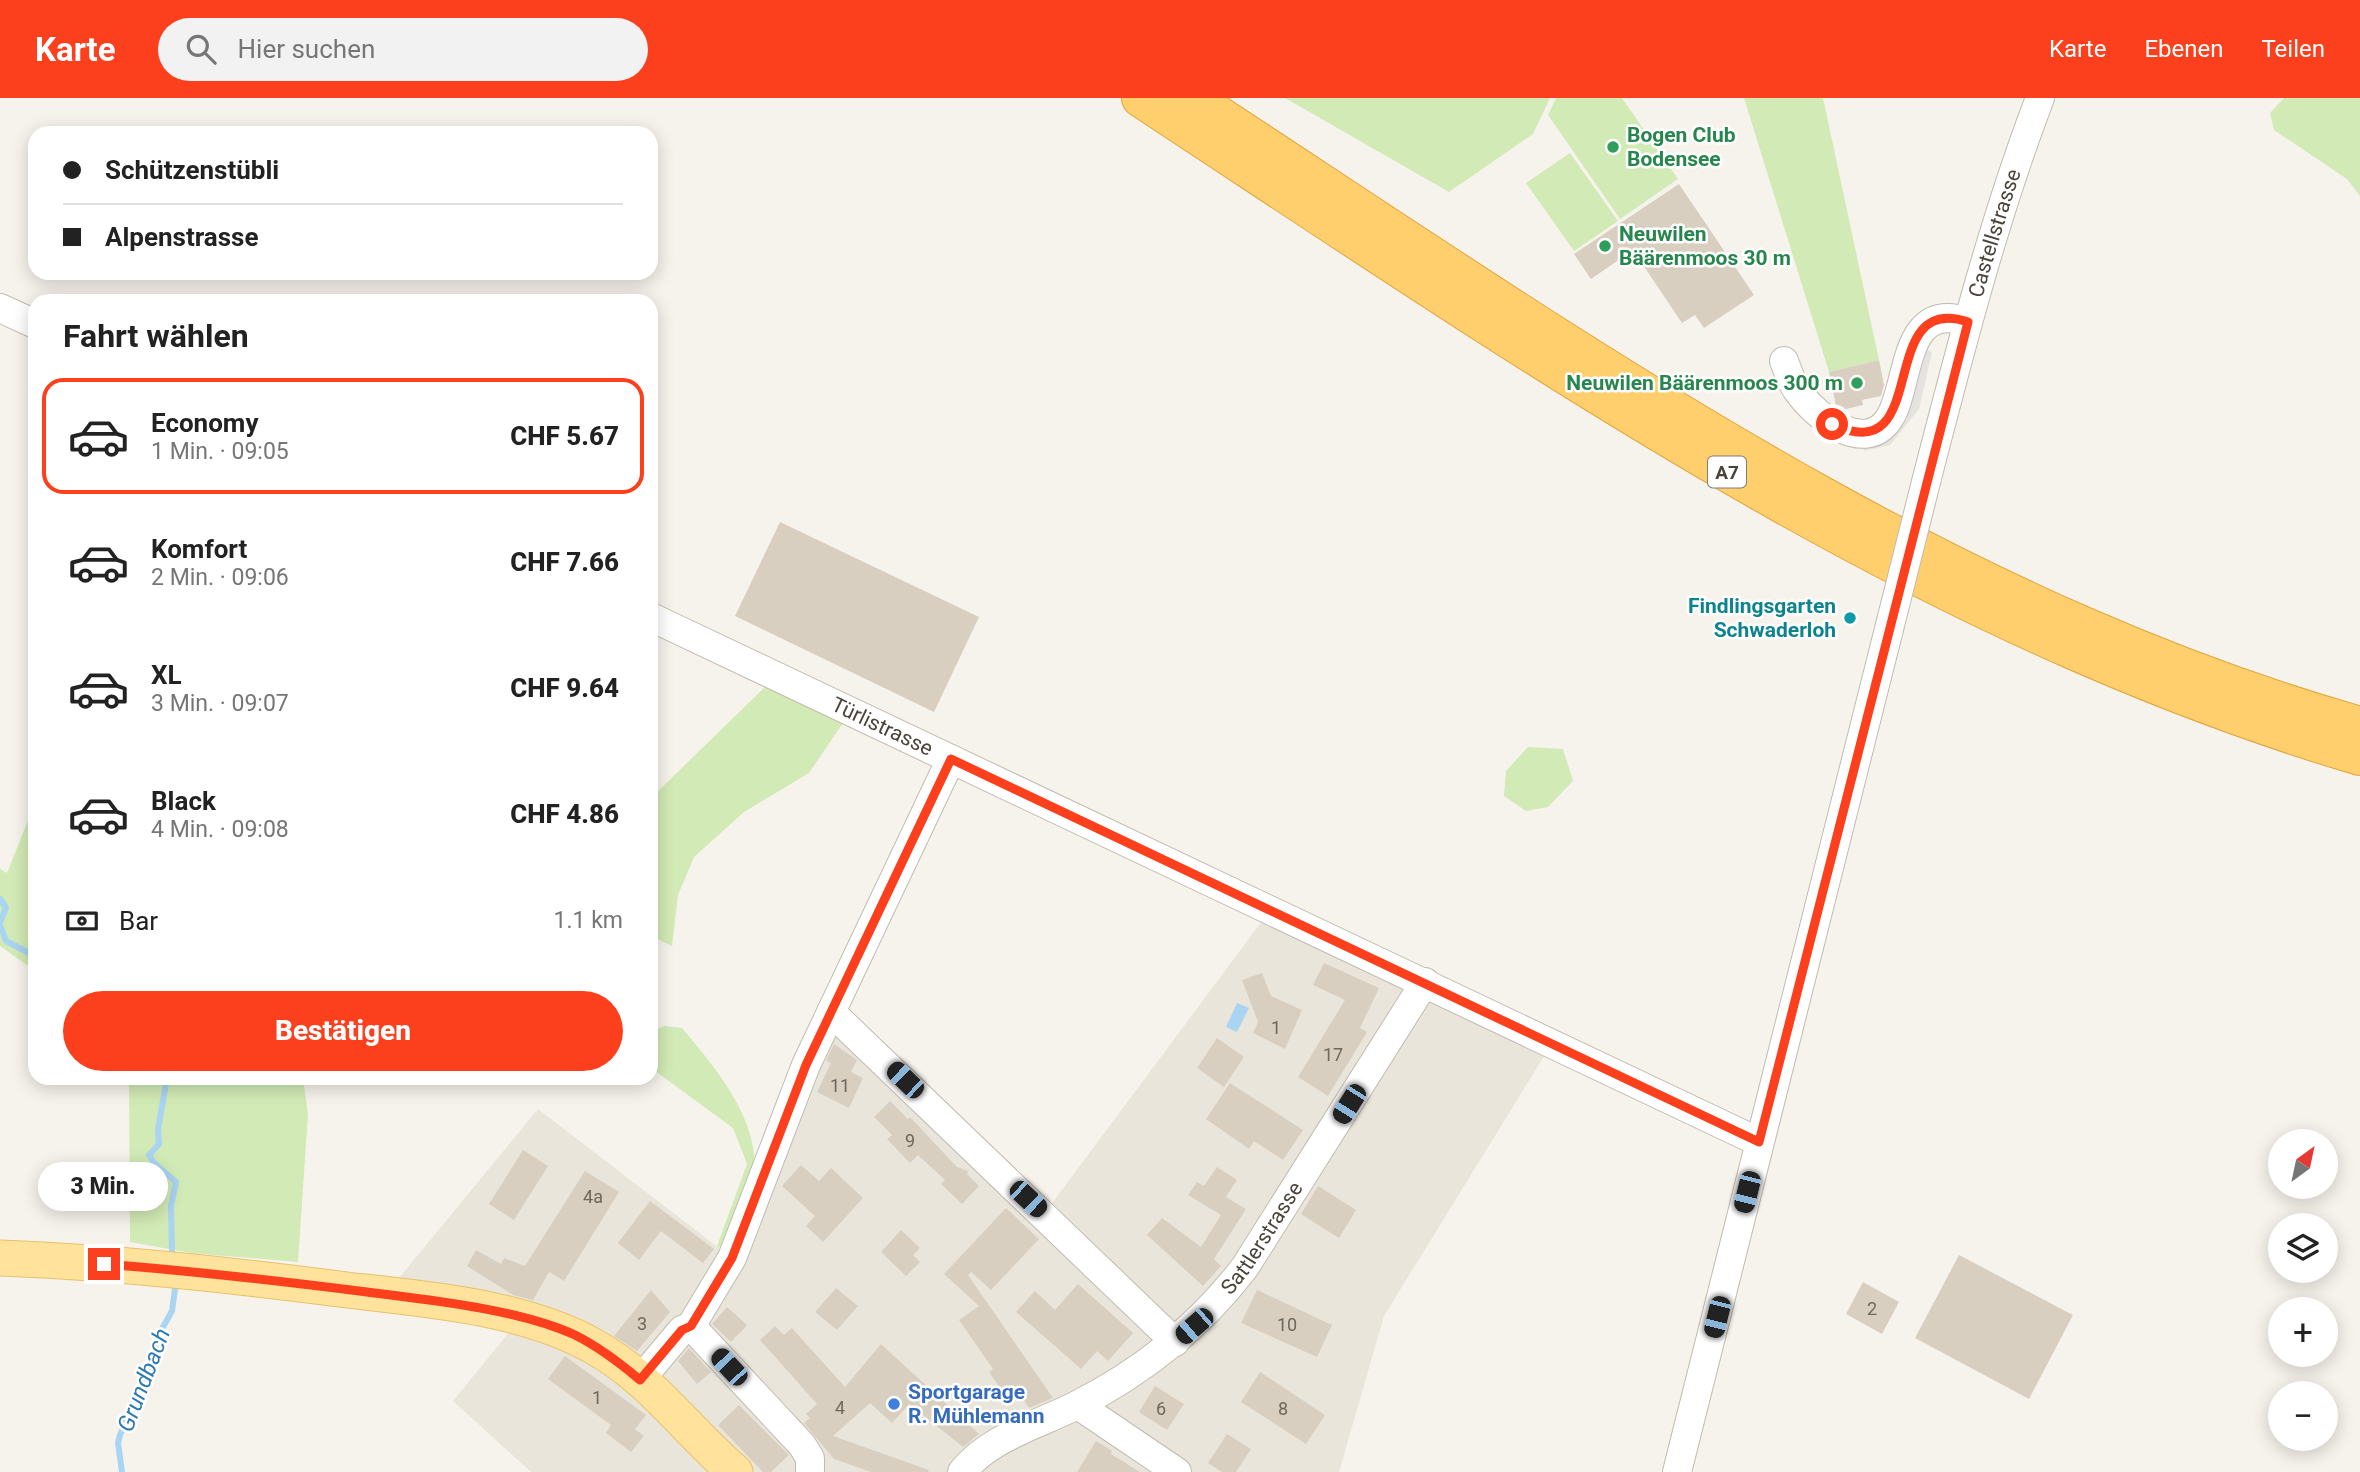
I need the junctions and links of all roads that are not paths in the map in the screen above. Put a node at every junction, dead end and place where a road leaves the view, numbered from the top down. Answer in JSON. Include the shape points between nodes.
{"nodes":[{"id":1,"x":1141,"y":98,"type":"edge"},
{"id":2,"x":1192,"y":98,"type":"edge"},
{"id":3,"x":2040,"y":98,"type":"edge"},
{"id":4,"x":0,"y":307,"type":"edge"},
{"id":5,"x":28,"y":321,"type":"edge"},
{"id":6,"x":1968,"y":322,"type":"junction"},
{"id":7,"x":1784,"y":361,"type":"dead end"},
{"id":8,"x":658,"y":620,"type":"edge"},
{"id":9,"x":2360,"y":726,"type":"edge"},
{"id":10,"x":2360,"y":756,"type":"edge"},
{"id":11,"x":951,"y":759,"type":"junction"},
{"id":12,"x":1425,"y":982,"type":"junction"},
{"id":13,"x":831,"y":1012,"type":"junction"},
{"id":14,"x":1759,"y":1142,"type":"junction"},
{"id":15,"x":0,"y":1258,"type":"edge"},
{"id":16,"x":691,"y":1326,"type":"junction"},
{"id":17,"x":1175,"y":1342,"type":"junction"},
{"id":18,"x":640,"y":1380,"type":"junction"},
{"id":19,"x":1078,"y":1405,"type":"junction"},
{"id":20,"x":735,"y":1472,"type":"edge"},
{"id":21,"x":810,"y":1472,"type":"edge"},
{"id":22,"x":962,"y":1472,"type":"edge"},
{"id":23,"x":1177,"y":1472,"type":"edge"},
{"id":24,"x":1677,"y":1472,"type":"edge"}],
"edges":[{"from":1,"to":10,"type":"highway","number":"A7","via":[[1558,370],[1864,550],[2118,671]]},
{"from":2,"to":9,"type":"highway","number":"A7","via":[[1620,376],[1893,534],[2138,649]]},
{"from":3,"to":6,"type":"street","name":"Castellstrasse","via":[[2015,163]]},
{"from":4,"to":5,"type":"street"},
{"from":6,"to":7,"type":"street","via":[[1947,318],[1919,332],[1891,416],[1868,433],[1845,430],[1820,415],[1795,388]]},
{"from":6,"to":14,"type":"street","name":"Castellstrasse","bridge":true},
{"from":8,"to":11,"type":"street","name":"Türlistrasse"},
{"from":11,"to":12,"type":"street","name":"Türlistrasse"},
{"from":11,"to":13,"type":"street"},
{"from":12,"to":14,"type":"street","name":"Türlistrasse"},
{"from":12,"to":17,"type":"street","name":"Sattlerstrasse","via":[[1245,1267]]},
{"from":13,"to":16,"type":"street","via":[[794,1093],[732,1258]]},
{"from":13,"to":17,"type":"street"},
{"from":14,"to":24,"type":"street","name":"Castellstrasse"},
{"from":15,"to":18,"type":"main road","via":[[172,1269],[450,1304],[575,1335]]},
{"from":16,"to":18,"type":"street","via":[[682,1330]]},
{"from":16,"to":21,"type":"street","via":[[802,1445],[810,1458]]},
{"from":17,"to":19,"type":"street","name":"Sattlerstrasse"},
{"from":18,"to":20,"type":"main road"},
{"from":19,"to":22,"type":"street","name":"Sattlerstrasse","via":[[987,1447]]},
{"from":19,"to":23,"type":"street"}]}
